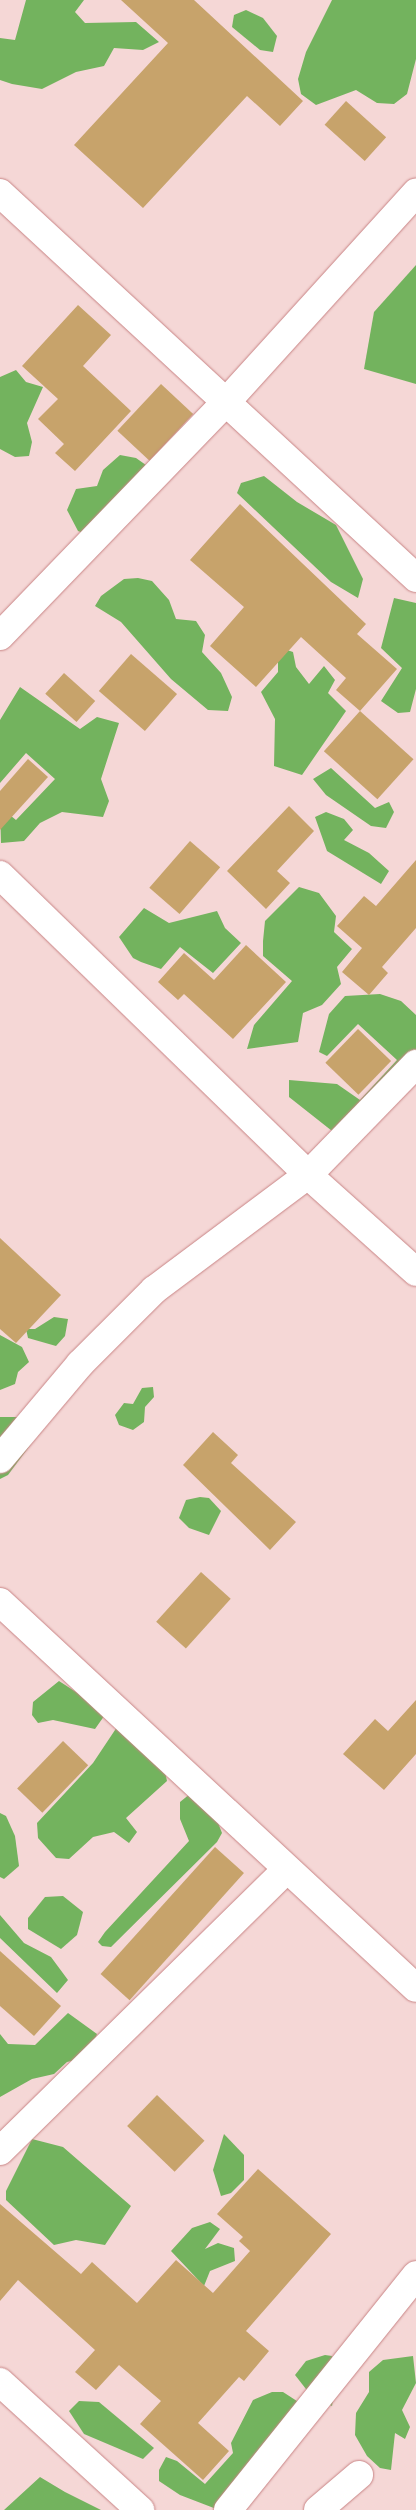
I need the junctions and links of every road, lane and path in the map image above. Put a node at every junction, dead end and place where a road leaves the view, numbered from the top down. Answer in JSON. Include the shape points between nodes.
{"nodes":[{"id":1,"x":0,"y":193,"type":"edge"},
{"id":2,"x":416,"y":194,"type":"edge"},
{"id":3,"x":228,"y":400,"type":"junction"},
{"id":4,"x":416,"y":578,"type":"edge"},
{"id":5,"x":0,"y":636,"type":"edge"},
{"id":6,"x":0,"y":875,"type":"edge"},
{"id":7,"x":416,"y":1064,"type":"edge"},
{"id":8,"x":308,"y":1176,"type":"junction"},
{"id":9,"x":416,"y":1272,"type":"edge"},
{"id":10,"x":0,"y":1459,"type":"edge"},
{"id":11,"x":0,"y":1602,"type":"edge"},
{"id":12,"x":285,"y":1871,"type":"junction"},
{"id":13,"x":416,"y":1988,"type":"edge"},
{"id":14,"x":0,"y":2151,"type":"edge"},
{"id":15,"x":416,"y":2275,"type":"edge"},
{"id":16,"x":0,"y":2382,"type":"edge"},
{"id":17,"x":360,"y":2475,"type":"dead end"},
{"id":18,"x":140,"y":2510,"type":"edge"},
{"id":19,"x":228,"y":2510,"type":"edge"},
{"id":20,"x":318,"y":2510,"type":"edge"}],
"edges":[{"from":1,"to":3,"type":"street"},
{"from":2,"to":3,"type":"street"},
{"from":3,"to":4,"type":"street"},
{"from":3,"to":5,"type":"street"},
{"from":6,"to":8,"type":"street"},
{"from":7,"to":8,"type":"street"},
{"from":8,"to":9,"type":"street"},
{"from":8,"to":10,"type":"street","via":[[154,1290],[80,1364]]},
{"from":11,"to":12,"type":"street"},
{"from":12,"to":13,"type":"street"},
{"from":12,"to":14,"type":"street"},
{"from":15,"to":19,"type":"street"},
{"from":16,"to":18,"type":"street"},
{"from":17,"to":20,"type":"street"}]}
